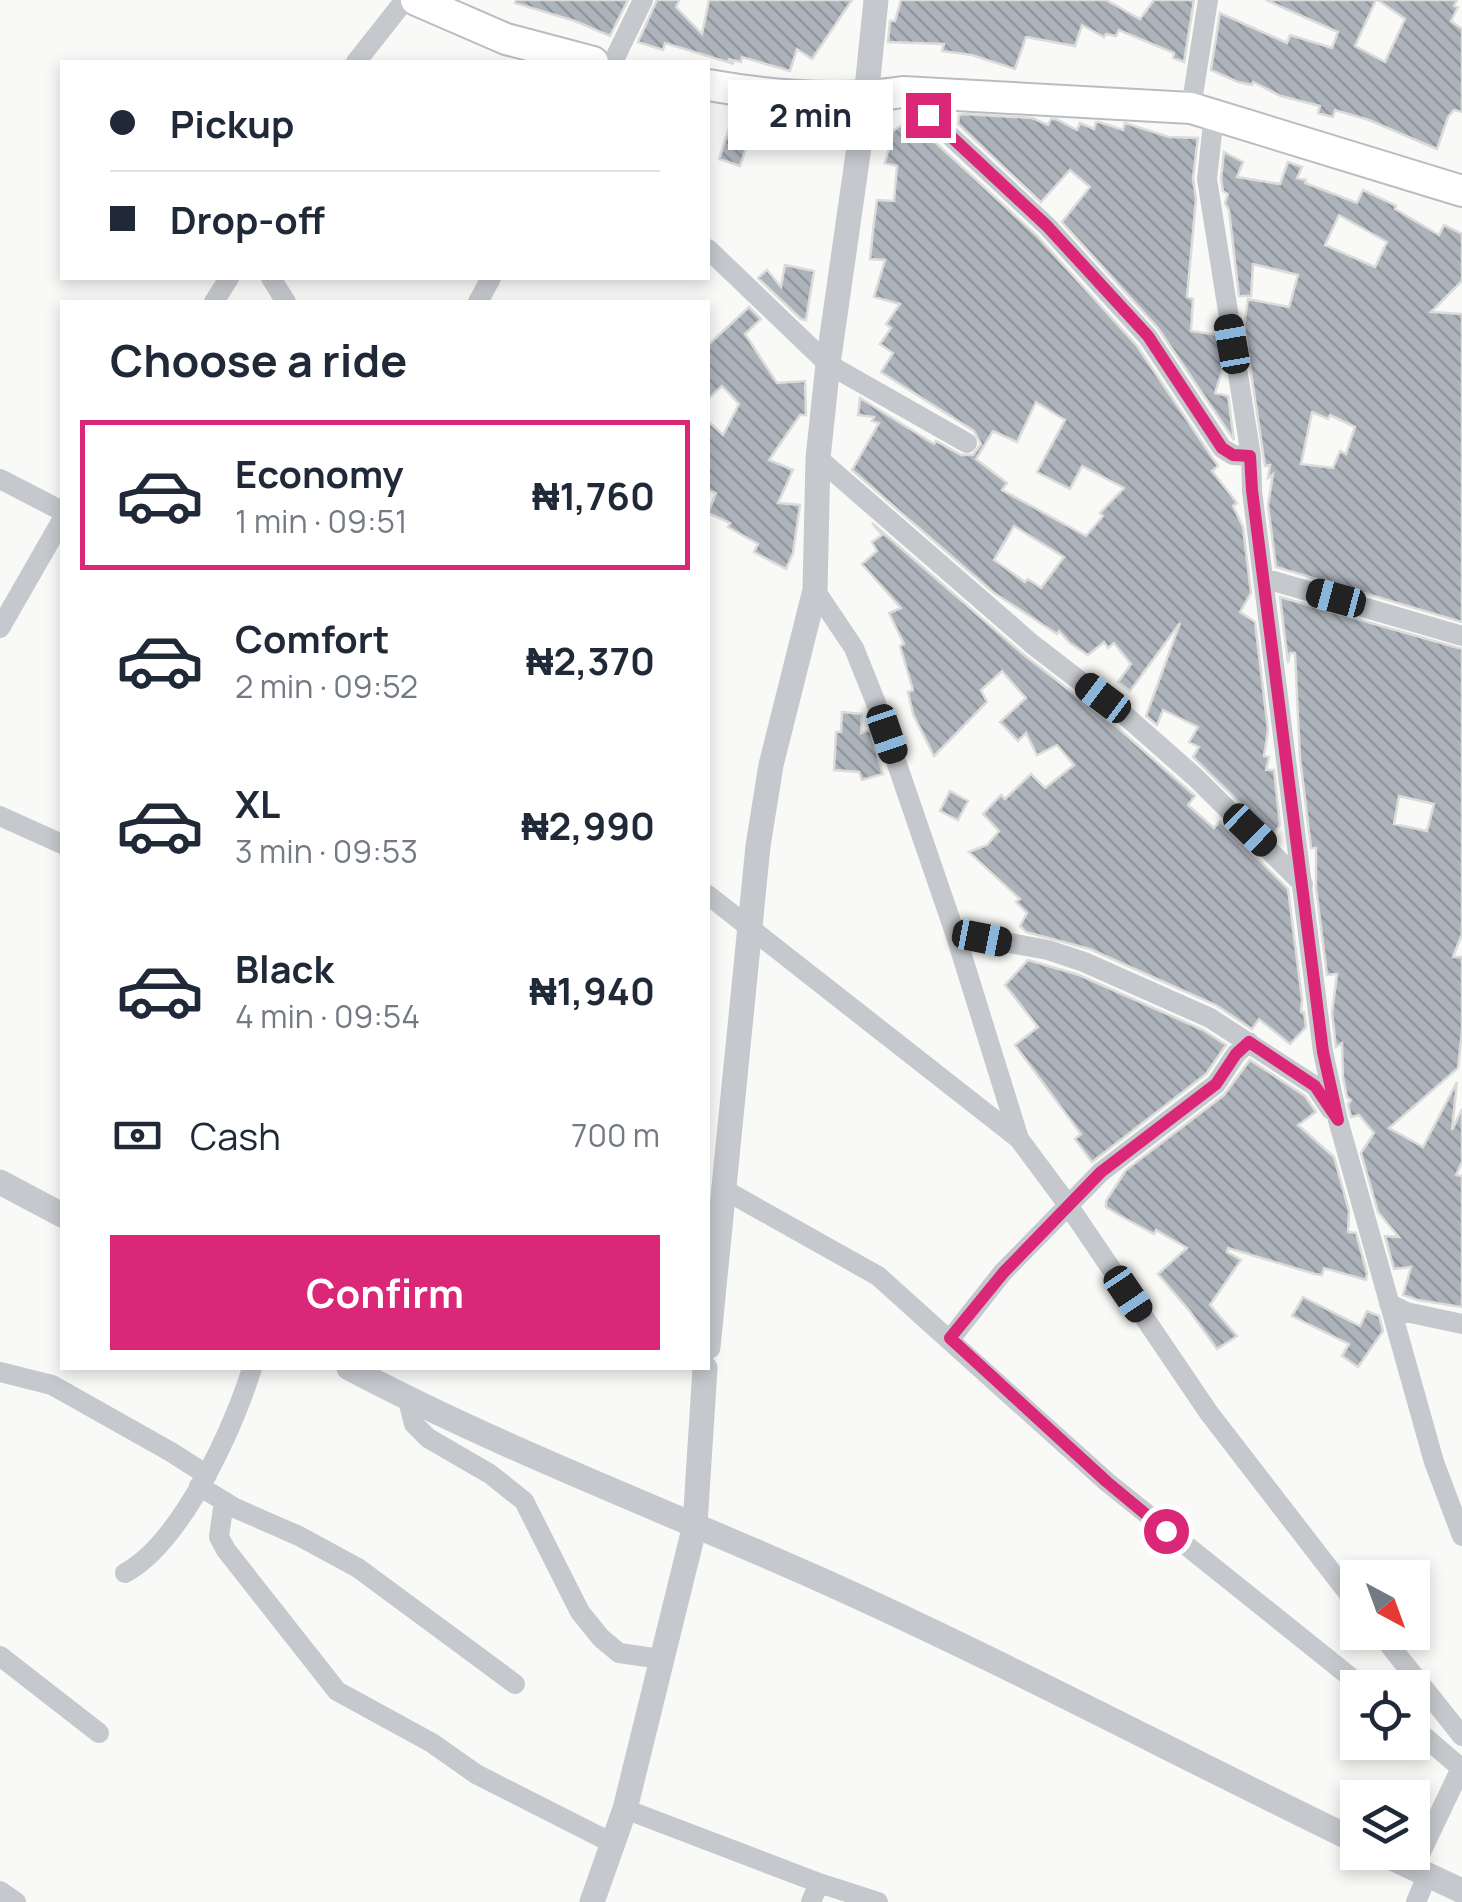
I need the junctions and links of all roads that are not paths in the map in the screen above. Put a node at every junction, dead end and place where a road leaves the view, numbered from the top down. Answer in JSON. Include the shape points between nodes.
{"nodes":[{"id":1,"x":405,"y":0,"type":"edge"},
{"id":2,"x":416,"y":0,"type":"edge"},
{"id":3,"x":643,"y":0,"type":"edge"},
{"id":4,"x":876,"y":0,"type":"edge"},
{"id":5,"x":1208,"y":0,"type":"edge"},
{"id":6,"x":506,"y":39,"type":"junction"},
{"id":7,"x":358,"y":60,"type":"edge"},
{"id":8,"x":526,"y":60,"type":"edge"},
{"id":9,"x":585,"y":60,"type":"edge"},
{"id":10,"x":614,"y":60,"type":"edge"},
{"id":11,"x":710,"y":85,"type":"edge"},
{"id":12,"x":903,"y":92,"type":"junction"},
{"id":13,"x":866,"y":98,"type":"junction"},
{"id":14,"x":1202,"y":111,"type":"junction"},
{"id":15,"x":1462,"y":191,"type":"edge"},
{"id":16,"x":710,"y":251,"type":"edge"},
{"id":17,"x":828,"y":364,"type":"junction"},
{"id":18,"x":967,"y":443,"type":"dead end"},
{"id":19,"x":1250,"y":456,"type":"junction"},
{"id":20,"x":818,"y":458,"type":"junction"},
{"id":21,"x":0,"y":479,"type":"edge"},
{"id":22,"x":60,"y":510,"type":"edge"},
{"id":23,"x":60,"y":523,"type":"edge"},
{"id":24,"x":1264,"y":578,"type":"junction"},
{"id":25,"x":815,"y":590,"type":"junction"},
{"id":26,"x":0,"y":628,"type":"edge"},
{"id":27,"x":1462,"y":636,"type":"edge"},
{"id":28,"x":0,"y":816,"type":"edge"},
{"id":29,"x":60,"y":843,"type":"edge"},
{"id":30,"x":1304,"y":884,"type":"junction"},
{"id":31,"x":710,"y":896,"type":"edge"},
{"id":32,"x":748,"y":924,"type":"junction"},
{"id":33,"x":955,"y":933,"type":"junction"},
{"id":34,"x":1249,"y":1042,"type":"junction"},
{"id":35,"x":1338,"y":1120,"type":"junction"},
{"id":36,"x":1018,"y":1139,"type":"junction"},
{"id":37,"x":717,"y":1156,"type":"edge"},
{"id":38,"x":0,"y":1182,"type":"edge"},
{"id":39,"x":724,"y":1189,"type":"junction"},
{"id":40,"x":1068,"y":1205,"type":"junction"},
{"id":41,"x":60,"y":1214,"type":"edge"},
{"id":42,"x":1388,"y":1304,"type":"junction"},
{"id":43,"x":1462,"y":1324,"type":"edge"},
{"id":44,"x":710,"y":1327,"type":"edge"},
{"id":45,"x":950,"y":1338,"type":"junction"},
{"id":46,"x":251,"y":1370,"type":"edge"},
{"id":47,"x":353,"y":1370,"type":"edge"},
{"id":48,"x":706,"y":1370,"type":"edge"},
{"id":49,"x":0,"y":1372,"type":"edge"},
{"id":50,"x":407,"y":1396,"type":"junction"},
{"id":51,"x":203,"y":1481,"type":"junction"},
{"id":52,"x":224,"y":1501,"type":"junction"},
{"id":53,"x":695,"y":1525,"type":"junction"},
{"id":54,"x":1462,"y":1536,"type":"edge"},
{"id":55,"x":124,"y":1573,"type":"dead end"},
{"id":56,"x":1340,"y":1583,"type":"edge"},
{"id":57,"x":1393,"y":1650,"type":"edge"},
{"id":58,"x":0,"y":1656,"type":"edge"},
{"id":59,"x":661,"y":1659,"type":"junction"},
{"id":60,"x":1342,"y":1670,"type":"edge"},
{"id":61,"x":514,"y":1684,"type":"dead end"},
{"id":62,"x":99,"y":1733,"type":"dead end"},
{"id":63,"x":1462,"y":1736,"type":"edge"},
{"id":64,"x":1430,"y":1741,"type":"edge"},
{"id":65,"x":1462,"y":1768,"type":"edge"},
{"id":66,"x":625,"y":1809,"type":"junction"},
{"id":67,"x":1340,"y":1833,"type":"edge"},
{"id":68,"x":612,"y":1843,"type":"junction"},
{"id":69,"x":1416,"y":1870,"type":"edge"},
{"id":70,"x":1420,"y":1872,"type":"junction"},
{"id":71,"x":0,"y":1891,"type":"edge"},
{"id":72,"x":1462,"y":1891,"type":"edge"},
{"id":73,"x":815,"y":1893,"type":"edge"},
{"id":74,"x":16,"y":1902,"type":"edge"},
{"id":75,"x":592,"y":1902,"type":"edge"},
{"id":76,"x":878,"y":1902,"type":"edge"},
{"id":77,"x":1416,"y":1902,"type":"edge"}],
"edges":[{"from":1,"to":7,"type":"street"},
{"from":2,"to":6,"type":"main road"},
{"from":3,"to":10,"type":"street"},
{"from":4,"to":13,"type":"street"},
{"from":5,"to":14,"type":"street"},
{"from":6,"to":8,"type":"street"},
{"from":6,"to":9,"type":"main road"},
{"from":11,"to":13,"type":"main road"},
{"from":12,"to":13,"type":"main road"},
{"from":12,"to":14,"type":"main road"},
{"from":12,"to":19,"type":"street","via":[[1047,226],[1148,336],[1222,448]]},
{"from":13,"to":17,"type":"street"},
{"from":14,"to":15,"type":"main road"},
{"from":14,"to":19,"type":"street"},
{"from":16,"to":17,"type":"street"},
{"from":17,"to":18,"type":"street"},
{"from":17,"to":20,"type":"street"},
{"from":19,"to":24,"type":"street"},
{"from":20,"to":25,"type":"street"},
{"from":20,"to":30,"type":"street","via":[[1196,777]]},
{"from":21,"to":22,"type":"street"},
{"from":23,"to":26,"type":"street"},
{"from":24,"to":27,"type":"street"},
{"from":24,"to":30,"type":"street"},
{"from":25,"to":32,"type":"street","via":[[771,765]]},
{"from":25,"to":33,"type":"street","via":[[854,648]]},
{"from":28,"to":29,"type":"street"},
{"from":30,"to":35,"type":"street","via":[[1323,1052]]},
{"from":31,"to":32,"type":"street"},
{"from":32,"to":36,"type":"street"},
{"from":32,"to":37,"type":"street"},
{"from":33,"to":34,"type":"street","via":[[1084,962]]},
{"from":33,"to":36,"type":"street"},
{"from":34,"to":35,"type":"street","via":[[1315,1086]]},
{"from":34,"to":40,"type":"street","via":[[1216,1084]]},
{"from":35,"to":42,"type":"street"},
{"from":36,"to":40,"type":"street"},
{"from":37,"to":39,"type":"street"},
{"from":38,"to":41,"type":"street"},
{"from":39,"to":44,"type":"street"},
{"from":39,"to":45,"type":"street","via":[[878,1276]]},
{"from":40,"to":45,"type":"street"},
{"from":40,"to":56,"type":"street","via":[[1209,1413]]},
{"from":42,"to":43,"type":"street"},
{"from":42,"to":54,"type":"street"},
{"from":45,"to":60,"type":"street","via":[[1107,1482]]},
{"from":46,"to":51,"type":"street"},
{"from":47,"to":50,"type":"street"},
{"from":48,"to":53,"type":"street"},
{"from":49,"to":51,"type":"street","via":[[52,1384],[171,1452]]},
{"from":50,"to":53,"type":"street"},
{"from":50,"to":59,"type":"street","via":[[414,1424],[428,1438],[524,1501],[580,1612],[601,1638],[619,1653]]},
{"from":51,"to":52,"type":"street"},
{"from":51,"to":55,"type":"street","via":[[143,1563]]},
{"from":52,"to":61,"type":"street","via":[[358,1568]]},
{"from":52,"to":68,"type":"street","via":[[219,1536],[226,1550],[337,1691],[476,1774]]},
{"from":53,"to":59,"type":"street"},
{"from":53,"to":67,"type":"street","via":[[998,1662]]},
{"from":57,"to":63,"type":"street"},
{"from":58,"to":62,"type":"street"},
{"from":59,"to":66,"type":"street"},
{"from":64,"to":65,"type":"street"},
{"from":65,"to":70,"type":"street"},
{"from":66,"to":68,"type":"street"},
{"from":66,"to":73,"type":"street"},
{"from":68,"to":75,"type":"street"},
{"from":69,"to":70,"type":"street"},
{"from":70,"to":72,"type":"street"},
{"from":70,"to":77,"type":"street"},
{"from":71,"to":74,"type":"street"},
{"from":73,"to":76,"type":"street"}]}
